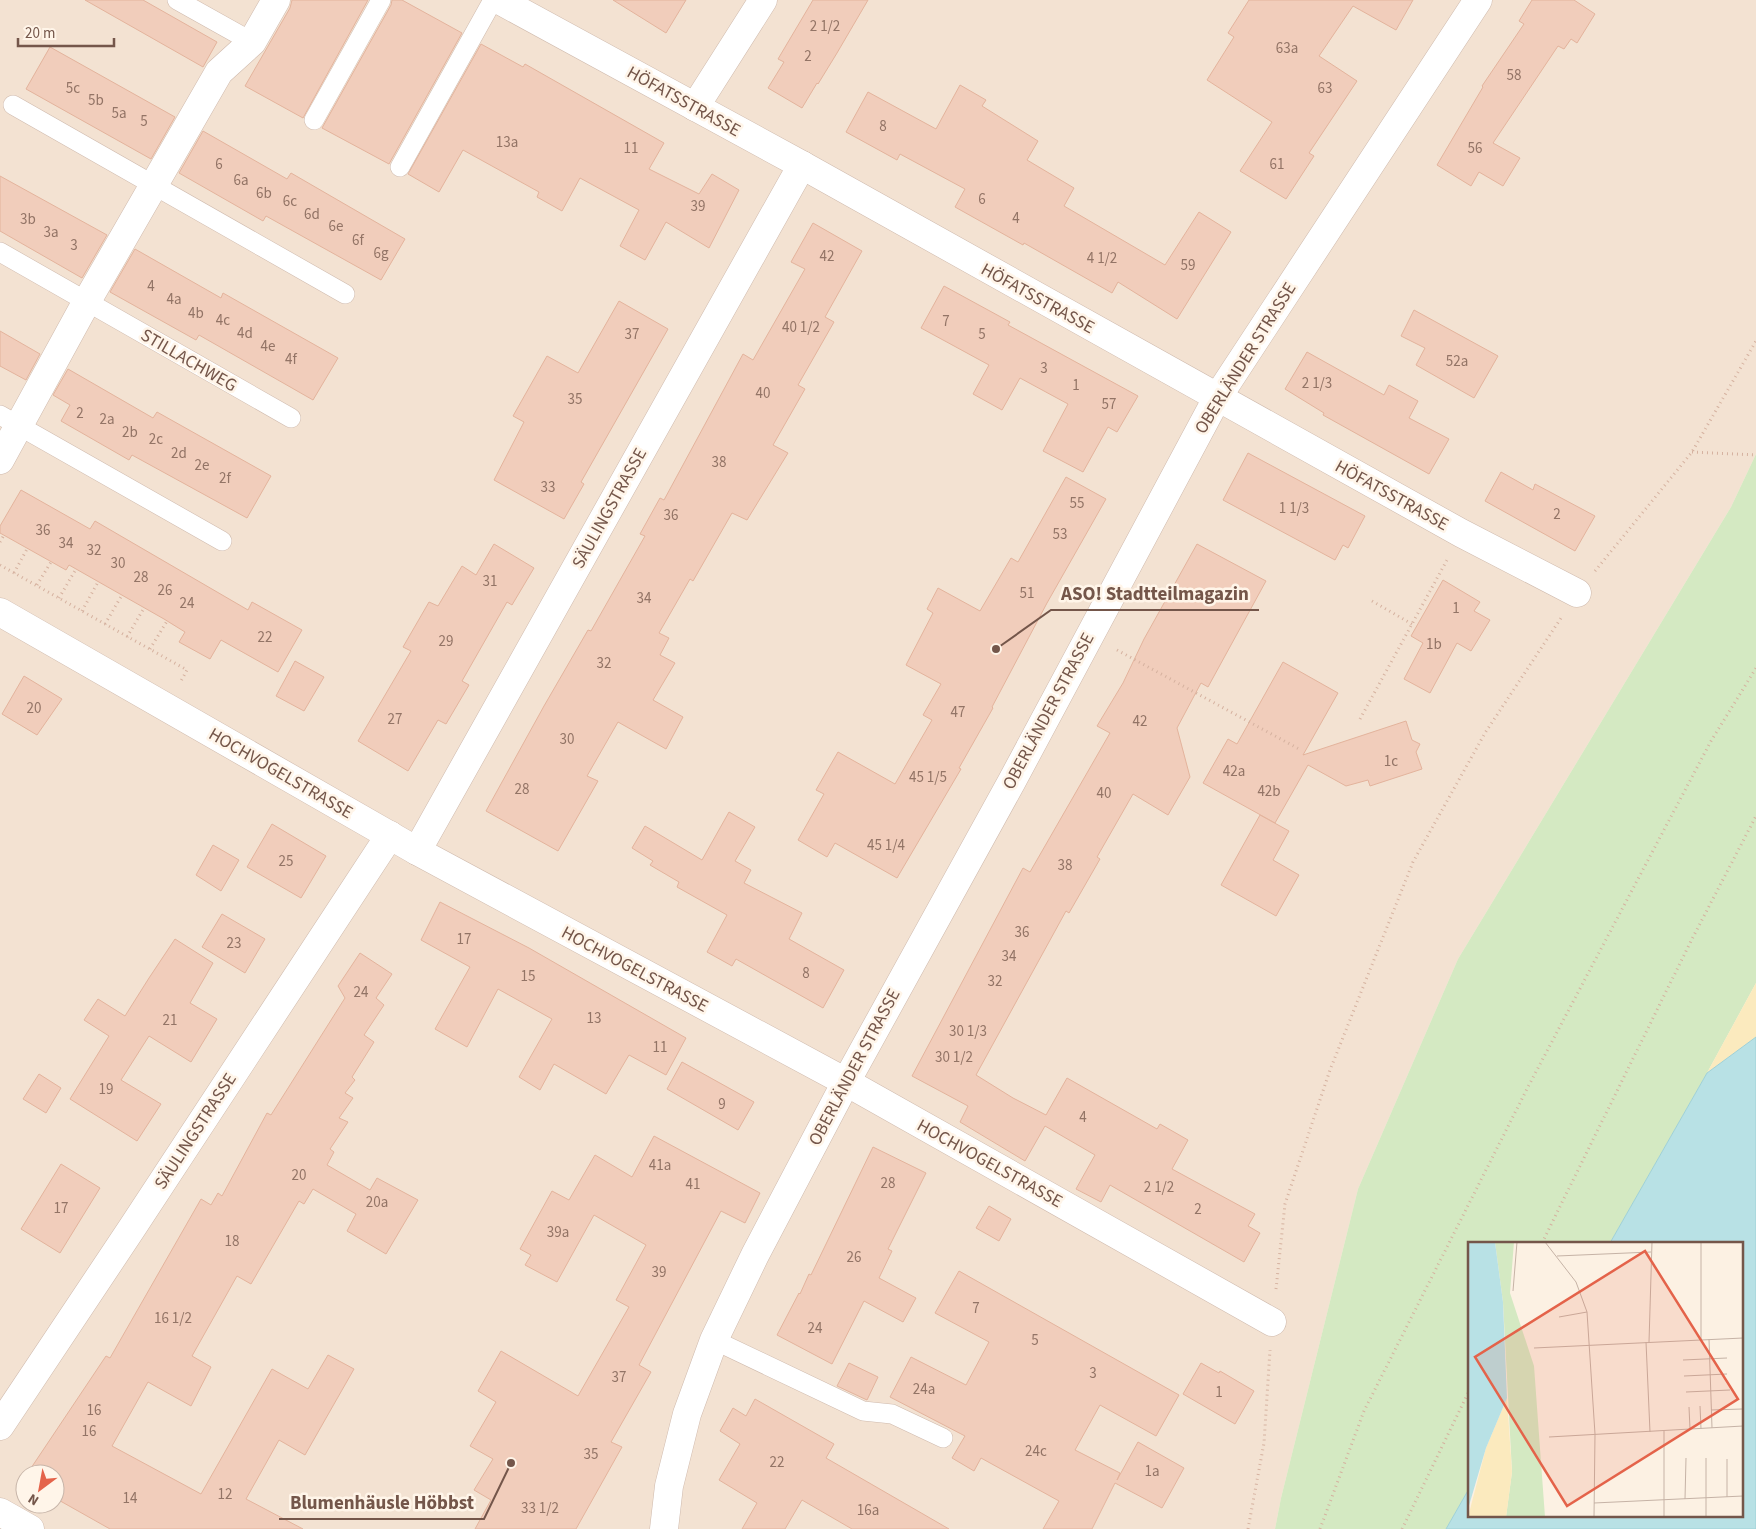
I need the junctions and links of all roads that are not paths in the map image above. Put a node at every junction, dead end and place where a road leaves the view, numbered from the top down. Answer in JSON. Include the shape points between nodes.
{"nodes":[{"id":1,"x":177,"y":0,"type":"edge"},
{"id":2,"x":276,"y":0,"type":"edge"},
{"id":3,"x":381,"y":0,"type":"edge"},
{"id":4,"x":493,"y":0,"type":"edge"},
{"id":5,"x":499,"y":0,"type":"edge"},
{"id":6,"x":763,"y":0,"type":"edge"},
{"id":7,"x":1478,"y":0,"type":"edge"},
{"id":8,"x":252,"y":42,"type":"junction"},
{"id":9,"x":13,"y":105,"type":"dead end"},
{"id":10,"x":696,"y":106,"type":"junction"},
{"id":11,"x":314,"y":120,"type":"dead end"},
{"id":12,"x":802,"y":165,"type":"junction"},
{"id":13,"x":400,"y":167,"type":"dead end"},
{"id":14,"x":155,"y":185,"type":"junction"},
{"id":15,"x":0,"y":252,"type":"edge"},
{"id":16,"x":345,"y":294,"type":"dead end"},
{"id":17,"x":87,"y":301,"type":"junction"},
{"id":18,"x":1217,"y":398,"type":"junction"},
{"id":19,"x":292,"y":418,"type":"dead end"},
{"id":20,"x":9,"y":420,"type":"edge"},
{"id":21,"x":0,"y":460,"type":"edge"},
{"id":22,"x":222,"y":541,"type":"dead end"},
{"id":23,"x":1577,"y":593,"type":"road end"},
{"id":24,"x":0,"y":612,"type":"edge"},
{"id":25,"x":390,"y":834,"type":"junction"},
{"id":26,"x":417,"y":851,"type":"junction"},
{"id":27,"x":846,"y":1082,"type":"junction"},
{"id":28,"x":1272,"y":1322,"type":"road end"},
{"id":29,"x":714,"y":1340,"type":"junction"},
{"id":30,"x":0,"y":1426,"type":"edge"},
{"id":31,"x":944,"y":1438,"type":"dead end"},
{"id":32,"x":0,"y":1512,"type":"edge"},
{"id":33,"x":30,"y":1529,"type":"edge"},
{"id":34,"x":664,"y":1529,"type":"edge"}],
"edges":[{"from":1,"to":8,"type":"lane"},
{"from":2,"to":8,"type":"street"},
{"from":3,"to":11,"type":"lane"},
{"from":4,"to":13,"type":"lane"},
{"from":5,"to":10,"type":"street","name":"HÖFATSSTRASSE"},
{"from":6,"to":10,"type":"street"},
{"from":7,"to":18,"type":"street","name":"OBERLÄNDER STRASSE"},
{"from":8,"to":14,"type":"street","via":[[219,72]]},
{"from":9,"to":14,"type":"lane"},
{"from":10,"to":12,"type":"street","name":"HÖFATSSTRASSE"},
{"from":12,"to":18,"type":"street","name":"HÖFATSSTRASSE"},
{"from":12,"to":26,"type":"street","name":"SÄULINGSTRASSE"},
{"from":14,"to":16,"type":"lane"},
{"from":14,"to":17,"type":"street"},
{"from":15,"to":17,"type":"lane","name":"STILLACHWEG"},
{"from":17,"to":19,"type":"lane","name":"STILLACHWEG"},
{"from":17,"to":20,"type":"street"},
{"from":18,"to":23,"type":"street","name":"HÖFATSSTRASSE","via":[[1462,534]]},
{"from":18,"to":27,"type":"street","name":"OBERLÄNDER STRASSE"},
{"from":20,"to":21,"type":"street"},
{"from":20,"to":22,"type":"lane"},
{"from":24,"to":25,"type":"street","name":"HOCHVOGELSTRASSE"},
{"from":25,"to":26,"type":"street","name":"HOCHVOGELSTRASSE"},
{"from":25,"to":30,"type":"street","name":"SÄULINGSTRASSE"},
{"from":26,"to":27,"type":"street","name":"HOCHVOGELSTRASSE"},
{"from":27,"to":28,"type":"street","name":"HOCHVOGELSTRASSE"},
{"from":27,"to":29,"type":"street","name":"OBERLÄNDER STRASSE","via":[[754,1255]]},
{"from":29,"to":31,"type":"lane","via":[[863,1410],[892,1414]]},
{"from":29,"to":34,"type":"street","name":"OBERLÄNDER STRASSE","via":[[687,1414],[669,1486]]},
{"from":32,"to":33,"type":"street"}]}
